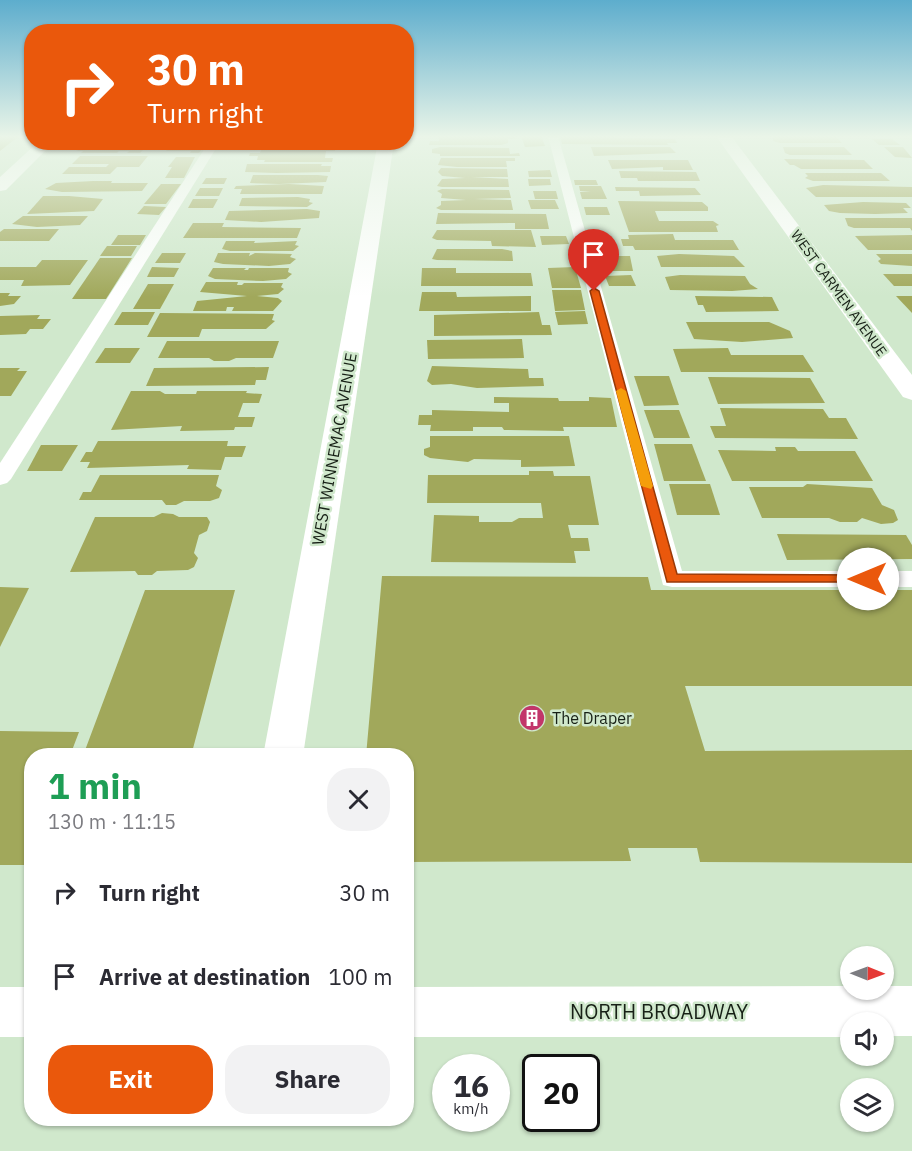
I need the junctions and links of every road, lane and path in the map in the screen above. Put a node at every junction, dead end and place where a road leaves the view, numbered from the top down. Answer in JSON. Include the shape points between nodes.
{"nodes":[{"id":1,"x":185,"y":190,"type":"edge"},
{"id":2,"x":378,"y":190,"type":"edge"},
{"id":3,"x":567,"y":190,"type":"edge"},
{"id":4,"x":763,"y":190,"type":"edge"},
{"id":5,"x":912,"y":392,"type":"edge"},
{"id":6,"x":0,"y":479,"type":"edge"},
{"id":7,"x":912,"y":579,"type":"edge"},
{"id":8,"x":284,"y":748,"type":"edge"},
{"id":9,"x":912,"y":1011,"type":"edge"},
{"id":10,"x":0,"y":1012,"type":"edge"},
{"id":11,"x":24,"y":1012,"type":"edge"},
{"id":12,"x":414,"y":1012,"type":"edge"}],
"edges":[{"from":1,"to":6,"type":"lane"},
{"from":2,"to":8,"type":"street","name":"WEST WINNEMAC AVENUE"},
{"from":3,"to":7,"type":"lane","via":[[672,579]]},
{"from":4,"to":5,"type":"street","name":"WEST CARMEN AVENUE"},
{"from":9,"to":12,"type":"street","name":"NORTH BROADWAY"},
{"from":10,"to":11,"type":"street"}]}
